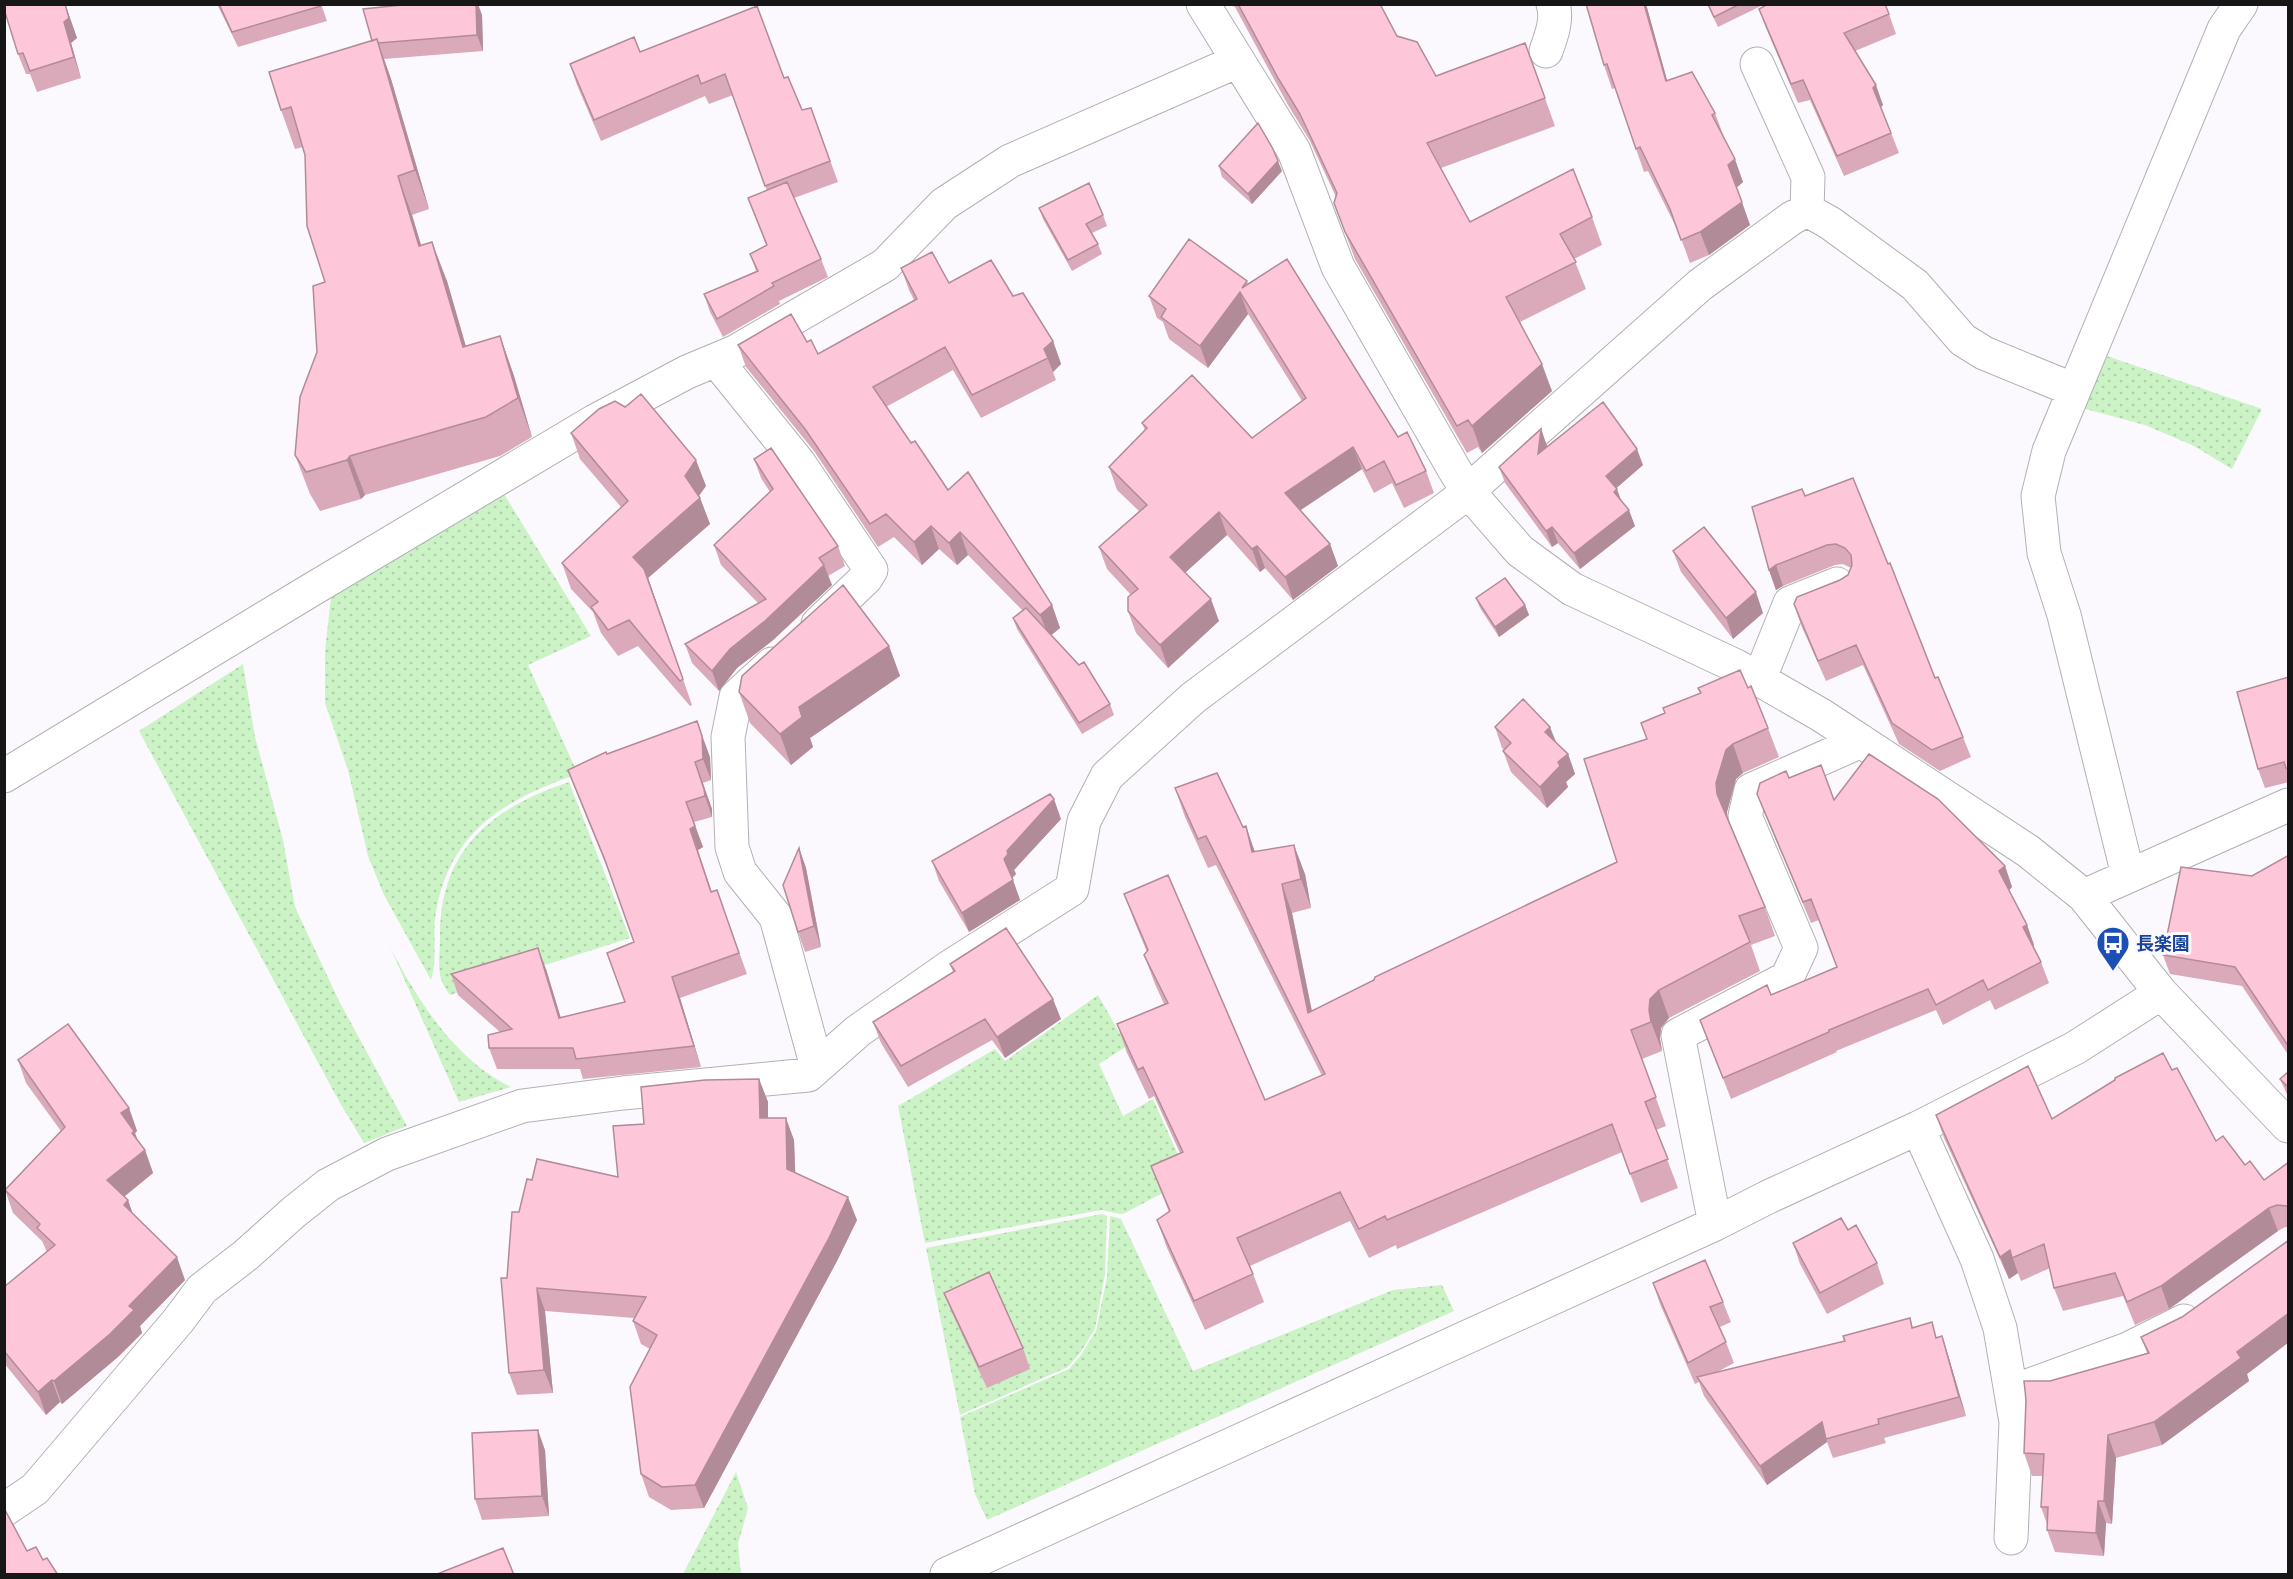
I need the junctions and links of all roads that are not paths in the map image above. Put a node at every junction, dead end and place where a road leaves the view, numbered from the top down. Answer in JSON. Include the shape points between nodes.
{"nodes":[{"id":1,"x":1203,"y":4,"type":"edge"},
{"id":2,"x":1553,"y":4,"type":"edge"},
{"id":3,"x":2241,"y":4,"type":"edge"},
{"id":4,"x":1546,"y":51,"type":"dead end"},
{"id":5,"x":1238,"y":61,"type":"junction"},
{"id":6,"x":1757,"y":64,"type":"dead end"},
{"id":7,"x":1807,"y":210,"type":"junction"},
{"id":8,"x":716,"y":360,"type":"junction"},
{"id":9,"x":2074,"y":390,"type":"junction"},
{"id":10,"x":1467,"y":490,"type":"junction"},
{"id":11,"x":1841,"y":583,"type":"edge"},
{"id":12,"x":1759,"y":680,"type":"junction"},
{"id":13,"x":1861,"y":741,"type":"junction"},
{"id":14,"x":4,"y":776,"type":"edge"},
{"id":15,"x":2289,"y":805,"type":"edge"},
{"id":16,"x":2128,"y":875,"type":"junction"},
{"id":17,"x":2084,"y":897,"type":"junction"},
{"id":18,"x":2161,"y":993,"type":"junction"},
{"id":19,"x":817,"y":1067,"type":"junction"},
{"id":20,"x":2289,"y":1126,"type":"edge"},
{"id":21,"x":1918,"y":1128,"type":"junction"},
{"id":22,"x":1715,"y":1224,"type":"junction"},
{"id":23,"x":2209,"y":1304,"type":"edge"},
{"id":24,"x":2011,"y":1392,"type":"junction"},
{"id":25,"x":4,"y":1510,"type":"edge"},
{"id":26,"x":2011,"y":1538,"type":"dead end"},
{"id":27,"x":947,"y":1575,"type":"edge"}],
"edges":[{"from":1,"to":5,"type":"street"},
{"from":2,"to":4,"type":"street","via":[[1552,34]]},
{"from":3,"to":9,"type":"street","via":[[2224,29]]},
{"from":5,"to":8,"type":"street","via":[[1010,161],[944,204],[885,265]]},
{"from":5,"to":10,"type":"street","via":[[1294,151],[1338,267]]},
{"from":6,"to":7,"type":"street","via":[[1808,177]]},
{"from":7,"to":9,"type":"street","via":[[1915,285],[1963,340],[1984,353]]},
{"from":7,"to":10,"type":"street","via":[[1700,285]]},
{"from":8,"to":14,"type":"street","via":[[595,421]]},
{"from":8,"to":19,"type":"street","via":[[799,463],[871,570],[736,697],[728,736],[732,847],[740,872],[776,917]]},
{"from":9,"to":16,"type":"street","via":[[2049,452],[2038,496],[2044,553],[2064,615]]},
{"from":10,"to":12,"type":"street","via":[[1520,551],[1572,589]]},
{"from":10,"to":19,"type":"street","via":[[1193,698],[1107,776],[1084,821],[1072,889],[948,968],[858,1031]]},
{"from":11,"to":12,"type":"street","via":[[1790,603]]},
{"from":12,"to":13,"type":"street"},
{"from":13,"to":17,"type":"street","via":[[2028,850]]},
{"from":13,"to":22,"type":"street","via":[[1751,790],[1745,816],[1801,948],[1787,978],[1678,1035]]},
{"from":15,"to":16,"type":"street"},
{"from":16,"to":17,"type":"street"},
{"from":17,"to":18,"type":"street"},
{"from":18,"to":20,"type":"street"},
{"from":18,"to":21,"type":"street","via":[[2075,1048]]},
{"from":19,"to":25,"type":"street","via":[[808,1075],[522,1106],[387,1154],[328,1185],[202,1289],[35,1489]]},
{"from":21,"to":22,"type":"street"},
{"from":21,"to":24,"type":"street","via":[[1977,1259],[2000,1328]]},
{"from":22,"to":27,"type":"street"},
{"from":23,"to":24,"type":"street","via":[[2179,1325],[2128,1349]]},
{"from":24,"to":26,"type":"street","via":[[2016,1422]]}]}
